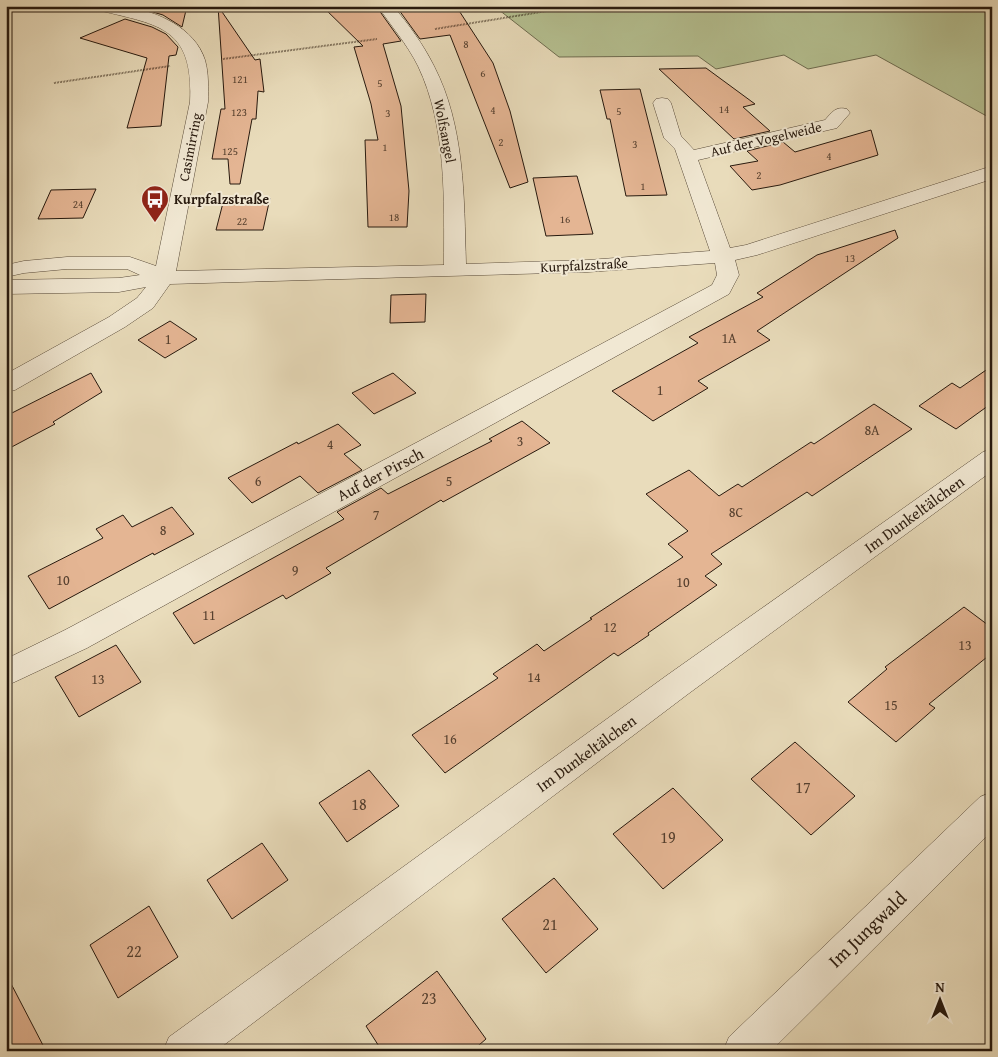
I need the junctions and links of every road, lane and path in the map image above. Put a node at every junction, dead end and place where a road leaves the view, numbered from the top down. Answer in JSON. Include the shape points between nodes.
{"nodes":[{"id":1,"x":11,"y":6,"type":"edge"},
{"id":2,"x":99,"y":6,"type":"edge"},
{"id":3,"x":385,"y":6,"type":"edge"},
{"id":4,"x":578,"y":6,"type":"edge"},
{"id":5,"x":6,"y":7,"type":"edge"},
{"id":6,"x":408,"y":34,"type":"junction"},
{"id":7,"x":374,"y":39,"type":"dead end"},
{"id":8,"x":235,"y":58,"type":"dead end"},
{"id":9,"x":172,"y":65,"type":"dead end"},
{"id":10,"x":54,"y":83,"type":"dead end"},
{"id":11,"x":662,"y":104,"type":"dead end"},
{"id":12,"x":841,"y":113,"type":"dead end"},
{"id":13,"x":687,"y":157,"type":"junction"},
{"id":14,"x":992,"y":172,"type":"edge"},
{"id":15,"x":724,"y":256,"type":"junction"},
{"id":16,"x":6,"y":270,"type":"edge"},
{"id":17,"x":455,"y":272,"type":"junction"},
{"id":18,"x":164,"y":278,"type":"junction"},
{"id":19,"x":6,"y":287,"type":"edge"},
{"id":20,"x":6,"y":384,"type":"edge"},
{"id":21,"x":992,"y":458,"type":"edge"},
{"id":22,"x":6,"y":673,"type":"edge"},
{"id":23,"x":992,"y":808,"type":"edge"},
{"id":24,"x":183,"y":1051,"type":"edge"},
{"id":25,"x":743,"y":1051,"type":"edge"}],
"edges":[{"from":1,"to":5,"type":"street"},
{"from":2,"to":18,"type":"street","name":"Casimirring","via":[[143,15],[172,28],[191,48],[201,74],[199,102]]},
{"from":3,"to":6,"type":"street","name":"Wolfsangel"},
{"from":4,"to":6,"type":"path"},
{"from":6,"to":17,"type":"street","name":"Wolfsangel","via":[[419,50],[440,100],[448,138],[453,179]]},
{"from":7,"to":8,"type":"path"},
{"from":9,"to":10,"type":"path"},
{"from":11,"to":13,"type":"street","name":"Auf der Vogelweide","via":[[673,138],[683,147]]},
{"from":12,"to":13,"type":"street","name":"Auf der Vogelweide","via":[[831,124]]},
{"from":13,"to":15,"type":"street","name":"Auf der Vogelweide"},
{"from":14,"to":15,"type":"street","name":"Kurpfalzstraße","via":[[750,251]]},
{"from":15,"to":17,"type":"street","name":"Kurpfalzstraße"},
{"from":15,"to":22,"type":"street","name":"Auf der Pirsch","via":[[728,275],[721,289],[85,634]]},
{"from":16,"to":18,"type":"street","name":"Kurpfalzstraße","via":[[67,263],[130,263]]},
{"from":17,"to":18,"type":"street","name":"Kurpfalzstraße"},
{"from":18,"to":19,"type":"street","name":"Kurpfalzstraße","via":[[119,286]]},
{"from":18,"to":20,"type":"street","name":"Casimirring","via":[[145,302],[117,322]]},
{"from":21,"to":24,"type":"street","name":"Im Dunkeltälchen","via":[[678,685]]},
{"from":23,"to":25,"type":"street","name":"Im Jungwald"}]}
